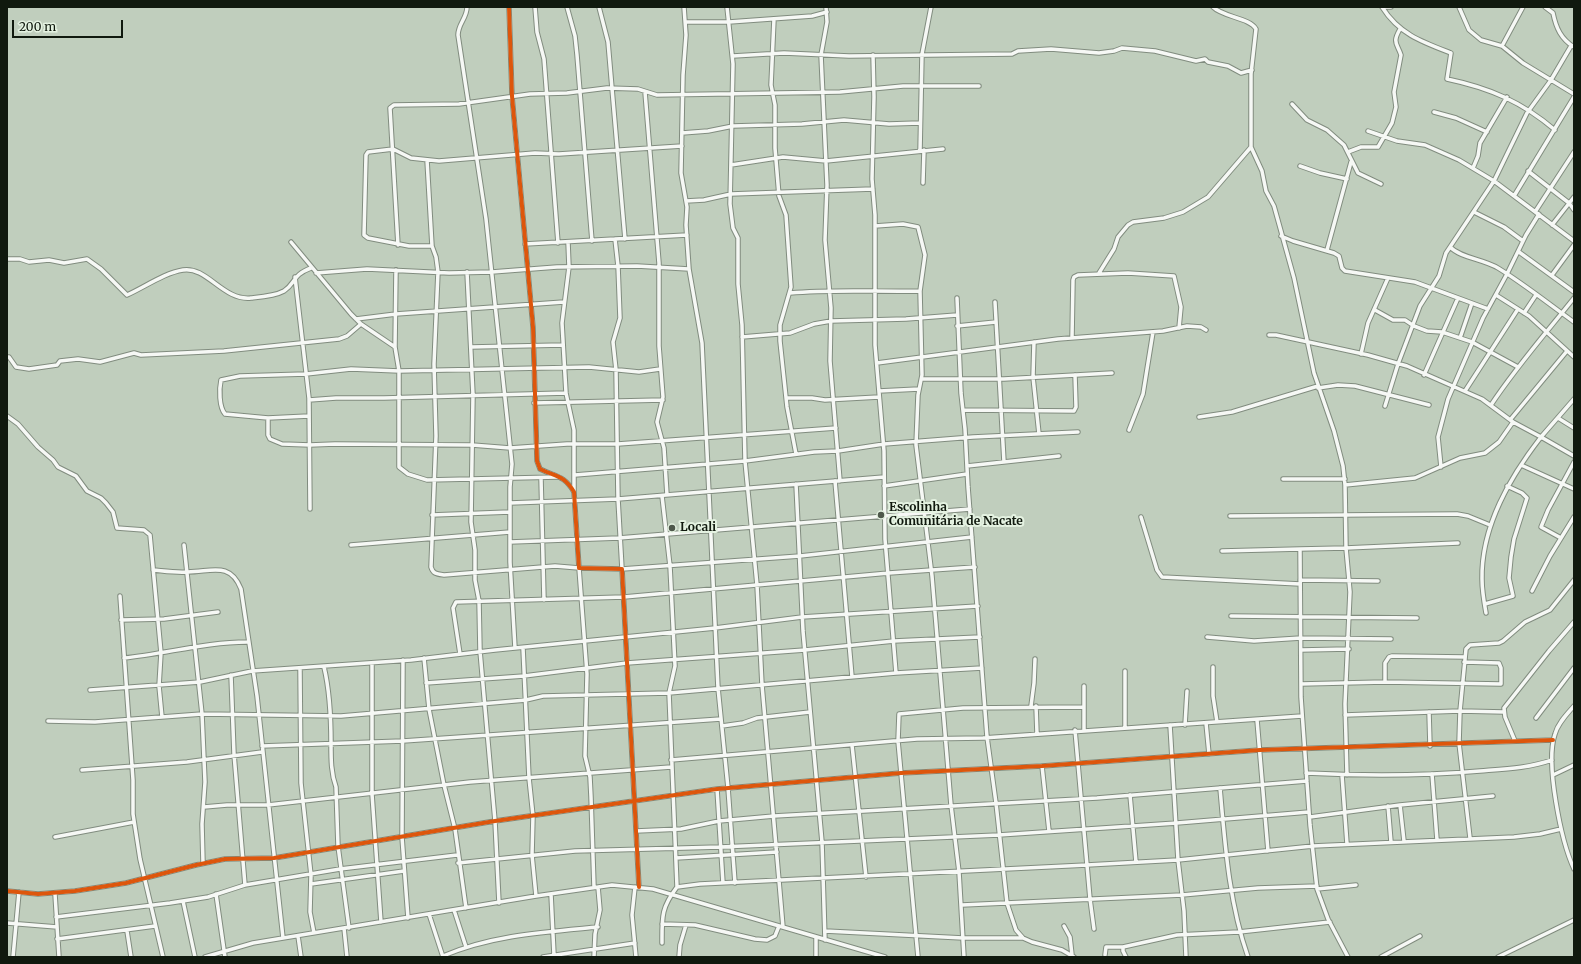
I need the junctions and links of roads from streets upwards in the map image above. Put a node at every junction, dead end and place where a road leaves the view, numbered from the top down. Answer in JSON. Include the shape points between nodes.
{"nodes":[{"id":1,"x":467,"y":7,"type":"edge"},
{"id":2,"x":509,"y":7,"type":"edge"},
{"id":3,"x":535,"y":7,"type":"edge"},
{"id":4,"x":567,"y":7,"type":"edge"},
{"id":5,"x":599,"y":7,"type":"edge"},
{"id":6,"x":684,"y":7,"type":"edge"},
{"id":7,"x":728,"y":7,"type":"edge"},
{"id":8,"x":826,"y":7,"type":"edge"},
{"id":9,"x":931,"y":7,"type":"edge"},
{"id":10,"x":1213,"y":7,"type":"edge"},
{"id":11,"x":1382,"y":7,"type":"edge"},
{"id":12,"x":1391,"y":7,"type":"edge"},
{"id":13,"x":1459,"y":7,"type":"edge"},
{"id":14,"x":1523,"y":7,"type":"edge"},
{"id":15,"x":1545,"y":7,"type":"edge"},
{"id":16,"x":827,"y":12,"type":"junction"},
{"id":17,"x":774,"y":18,"type":"junction"},
{"id":18,"x":685,"y":22,"type":"junction"},
{"id":19,"x":729,"y":22,"type":"junction"},
{"id":20,"x":1400,"y":29,"type":"junction"},
{"id":21,"x":1502,"y":46,"type":"junction"},
{"id":22,"x":1573,"y":47,"type":"edge"},
{"id":23,"x":772,"y":53,"type":"junction"},
{"id":24,"x":922,"y":54,"type":"junction"},
{"id":25,"x":821,"y":55,"type":"junction"},
{"id":26,"x":873,"y":55,"type":"junction"},
{"id":27,"x":733,"y":56,"type":"junction"},
{"id":28,"x":1252,"y":70,"type":"junction"},
{"id":29,"x":1551,"y":80,"type":"junction"},
{"id":30,"x":921,"y":86,"type":"junction"},
{"id":31,"x":979,"y":86,"type":"dead end"},
{"id":32,"x":612,"y":88,"type":"junction"},
{"id":33,"x":874,"y":89,"type":"junction"},
{"id":34,"x":580,"y":91,"type":"junction"},
{"id":35,"x":645,"y":92,"type":"junction"},
{"id":36,"x":822,"y":92,"type":"junction"},
{"id":37,"x":547,"y":93,"type":"junction"},
{"id":38,"x":733,"y":93,"type":"junction"},
{"id":39,"x":774,"y":93,"type":"junction"},
{"id":40,"x":682,"y":94,"type":"junction"},
{"id":41,"x":512,"y":96,"type":"junction"},
{"id":42,"x":1574,"y":96,"type":"edge"},
{"id":43,"x":1507,"y":97,"type":"junction"},
{"id":44,"x":470,"y":102,"type":"junction"},
{"id":45,"x":1292,"y":104,"type":"dead end"},
{"id":46,"x":1530,"y":109,"type":"junction"},
{"id":47,"x":1434,"y":112,"type":"dead end"},
{"id":48,"x":824,"y":121,"type":"junction"},
{"id":49,"x":873,"y":123,"type":"junction"},
{"id":50,"x":920,"y":123,"type":"junction"},
{"id":51,"x":775,"y":124,"type":"junction"},
{"id":52,"x":733,"y":126,"type":"junction"},
{"id":53,"x":1555,"y":130,"type":"junction"},
{"id":54,"x":1368,"y":131,"type":"dead end"},
{"id":55,"x":1487,"y":132,"type":"junction"},
{"id":56,"x":682,"y":133,"type":"junction"},
{"id":57,"x":1383,"y":137,"type":"junction"},
{"id":58,"x":682,"y":146,"type":"junction"},
{"id":59,"x":1251,"y":147,"type":"junction"},
{"id":60,"x":650,"y":148,"type":"junction"},
{"id":61,"x":393,"y":149,"type":"junction"},
{"id":62,"x":943,"y":149,"type":"dead end"},
{"id":63,"x":617,"y":150,"type":"junction"},
{"id":64,"x":922,"y":151,"type":"junction"},
{"id":65,"x":585,"y":152,"type":"junction"},
{"id":66,"x":1348,"y":152,"type":"junction"},
{"id":67,"x":1574,"y":152,"type":"edge"},
{"id":68,"x":551,"y":154,"type":"junction"},
{"id":69,"x":517,"y":155,"type":"junction"},
{"id":70,"x":872,"y":155,"type":"junction"},
{"id":71,"x":478,"y":158,"type":"junction"},
{"id":72,"x":776,"y":158,"type":"junction"},
{"id":73,"x":427,"y":160,"type":"junction"},
{"id":74,"x":826,"y":161,"type":"junction"},
{"id":75,"x":1351,"y":162,"type":"junction"},
{"id":76,"x":732,"y":165,"type":"junction"},
{"id":77,"x":1300,"y":166,"type":"dead end"},
{"id":78,"x":1473,"y":168,"type":"junction"},
{"id":79,"x":1528,"y":171,"type":"junction"},
{"id":80,"x":1347,"y":179,"type":"junction"},
{"id":81,"x":1494,"y":181,"type":"junction"},
{"id":82,"x":922,"y":183,"type":"dead end"},
{"id":83,"x":1381,"y":184,"type":"dead end"},
{"id":84,"x":1550,"y":188,"type":"junction"},
{"id":85,"x":873,"y":189,"type":"junction"},
{"id":86,"x":827,"y":190,"type":"junction"},
{"id":87,"x":779,"y":193,"type":"junction"},
{"id":88,"x":731,"y":194,"type":"junction"},
{"id":89,"x":1514,"y":196,"type":"junction"},
{"id":90,"x":1574,"y":197,"type":"edge"},
{"id":91,"x":686,"y":200,"type":"junction"},
{"id":92,"x":1569,"y":203,"type":"junction"},
{"id":93,"x":1574,"y":210,"type":"edge"},
{"id":94,"x":1474,"y":212,"type":"junction"},
{"id":95,"x":1537,"y":213,"type":"junction"},
{"id":96,"x":1552,"y":224,"type":"junction"},
{"id":97,"x":875,"y":226,"type":"junction"},
{"id":98,"x":687,"y":235,"type":"junction"},
{"id":99,"x":1281,"y":236,"type":"junction"},
{"id":100,"x":657,"y":238,"type":"junction"},
{"id":101,"x":615,"y":239,"type":"junction"},
{"id":102,"x":625,"y":239,"type":"junction"},
{"id":103,"x":592,"y":241,"type":"junction"},
{"id":104,"x":1523,"y":241,"type":"junction"},
{"id":105,"x":1574,"y":241,"type":"edge"},
{"id":106,"x":291,"y":242,"type":"dead end"},
{"id":107,"x":558,"y":242,"type":"junction"},
{"id":108,"x":568,"y":242,"type":"junction"},
{"id":109,"x":525,"y":244,"type":"junction"},
{"id":110,"x":398,"y":245,"type":"junction"},
{"id":111,"x":1574,"y":245,"type":"edge"},
{"id":112,"x":432,"y":246,"type":"junction"},
{"id":113,"x":1450,"y":247,"type":"junction"},
{"id":114,"x":1327,"y":250,"type":"junction"},
{"id":115,"x":1519,"y":252,"type":"junction"},
{"id":116,"x":7,"y":259,"type":"edge"},
{"id":117,"x":618,"y":266,"type":"junction"},
{"id":118,"x":569,"y":267,"type":"junction"},
{"id":119,"x":659,"y":267,"type":"junction"},
{"id":120,"x":311,"y":268,"type":"junction"},
{"id":121,"x":527,"y":269,"type":"junction"},
{"id":122,"x":689,"y":269,"type":"junction"},
{"id":123,"x":396,"y":270,"type":"junction"},
{"id":124,"x":438,"y":272,"type":"junction"},
{"id":125,"x":467,"y":272,"type":"junction"},
{"id":126,"x":492,"y":272,"type":"junction"},
{"id":127,"x":316,"y":273,"type":"junction"},
{"id":128,"x":1099,"y":273,"type":"junction"},
{"id":129,"x":1507,"y":274,"type":"junction"},
{"id":130,"x":1552,"y":275,"type":"junction"},
{"id":131,"x":295,"y":276,"type":"junction"},
{"id":132,"x":1388,"y":278,"type":"junction"},
{"id":133,"x":1431,"y":288,"type":"junction"},
{"id":134,"x":830,"y":290,"type":"junction"},
{"id":135,"x":920,"y":291,"type":"junction"},
{"id":136,"x":874,"y":292,"type":"junction"},
{"id":137,"x":1574,"y":292,"type":"edge"},
{"id":138,"x":790,"y":293,"type":"junction"},
{"id":139,"x":1496,"y":295,"type":"junction"},
{"id":140,"x":1536,"y":295,"type":"junction"},
{"id":141,"x":957,"y":298,"type":"dead end"},
{"id":142,"x":1458,"y":298,"type":"junction"},
{"id":143,"x":1574,"y":298,"type":"edge"},
{"id":144,"x":564,"y":302,"type":"junction"},
{"id":145,"x":995,"y":302,"type":"dead end"},
{"id":146,"x":1472,"y":303,"type":"junction"},
{"id":147,"x":530,"y":305,"type":"junction"},
{"id":148,"x":497,"y":308,"type":"junction"},
{"id":149,"x":1488,"y":309,"type":"junction"},
{"id":150,"x":1518,"y":309,"type":"junction"},
{"id":151,"x":468,"y":310,"type":"junction"},
{"id":152,"x":1375,"y":310,"type":"junction"},
{"id":153,"x":436,"y":312,"type":"junction"},
{"id":154,"x":1524,"y":313,"type":"junction"},
{"id":155,"x":1562,"y":313,"type":"junction"},
{"id":156,"x":396,"y":314,"type":"junction"},
{"id":157,"x":957,"y":315,"type":"junction"},
{"id":158,"x":920,"y":318,"type":"junction"},
{"id":159,"x":356,"y":320,"type":"junction"},
{"id":160,"x":875,"y":320,"type":"junction"},
{"id":161,"x":831,"y":321,"type":"junction"},
{"id":162,"x":996,"y":322,"type":"junction"},
{"id":163,"x":1574,"y":322,"type":"edge"},
{"id":164,"x":361,"y":324,"type":"junction"},
{"id":165,"x":957,"y":326,"type":"junction"},
{"id":166,"x":1414,"y":326,"type":"junction"},
{"id":167,"x":1179,"y":328,"type":"junction"},
{"id":168,"x":1206,"y":330,"type":"dead end"},
{"id":169,"x":1153,"y":332,"type":"junction"},
{"id":170,"x":1442,"y":332,"type":"junction"},
{"id":171,"x":1546,"y":333,"type":"junction"},
{"id":172,"x":779,"y":335,"type":"junction"},
{"id":173,"x":1269,"y":336,"type":"dead end"},
{"id":174,"x":742,"y":337,"type":"junction"},
{"id":175,"x":1072,"y":338,"type":"junction"},
{"id":176,"x":1460,"y":338,"type":"junction"},
{"id":177,"x":301,"y":342,"type":"junction"},
{"id":178,"x":1034,"y":342,"type":"junction"},
{"id":179,"x":1472,"y":342,"type":"junction"},
{"id":180,"x":1308,"y":344,"type":"junction"},
{"id":181,"x":533,"y":345,"type":"junction"},
{"id":182,"x":563,"y":345,"type":"junction"},
{"id":183,"x":501,"y":346,"type":"junction"},
{"id":184,"x":395,"y":347,"type":"junction"},
{"id":185,"x":471,"y":347,"type":"junction"},
{"id":186,"x":997,"y":347,"type":"junction"},
{"id":187,"x":1490,"y":351,"type":"junction"},
{"id":188,"x":1567,"y":351,"type":"junction"},
{"id":189,"x":959,"y":352,"type":"junction"},
{"id":190,"x":1361,"y":354,"type":"junction"},
{"id":191,"x":7,"y":357,"type":"edge"},
{"id":192,"x":921,"y":357,"type":"junction"},
{"id":193,"x":1574,"y":357,"type":"edge"},
{"id":194,"x":877,"y":363,"type":"junction"},
{"id":195,"x":1398,"y":364,"type":"junction"},
{"id":196,"x":1518,"y":367,"type":"junction"},
{"id":197,"x":503,"y":368,"type":"junction"},
{"id":198,"x":534,"y":368,"type":"junction"},
{"id":199,"x":565,"y":369,"type":"junction"},
{"id":200,"x":660,"y":369,"type":"junction"},
{"id":201,"x":434,"y":370,"type":"junction"},
{"id":202,"x":472,"y":370,"type":"junction"},
{"id":203,"x":616,"y":370,"type":"junction"},
{"id":204,"x":399,"y":371,"type":"junction"},
{"id":205,"x":1112,"y":373,"type":"dead end"},
{"id":206,"x":306,"y":374,"type":"junction"},
{"id":207,"x":1075,"y":375,"type":"junction"},
{"id":208,"x":1424,"y":375,"type":"junction"},
{"id":209,"x":1033,"y":377,"type":"junction"},
{"id":210,"x":998,"y":378,"type":"junction"},
{"id":211,"x":922,"y":379,"type":"junction"},
{"id":212,"x":960,"y":379,"type":"junction"},
{"id":213,"x":1455,"y":386,"type":"junction"},
{"id":214,"x":1318,"y":387,"type":"junction"},
{"id":215,"x":919,"y":389,"type":"junction"},
{"id":216,"x":1465,"y":391,"type":"junction"},
{"id":217,"x":879,"y":392,"type":"junction"},
{"id":218,"x":566,"y":393,"type":"junction"},
{"id":219,"x":505,"y":394,"type":"junction"},
{"id":220,"x":534,"y":394,"type":"junction"},
{"id":221,"x":473,"y":395,"type":"junction"},
{"id":222,"x":1389,"y":396,"type":"junction"},
{"id":223,"x":399,"y":397,"type":"junction"},
{"id":224,"x":435,"y":397,"type":"junction"},
{"id":225,"x":879,"y":397,"type":"junction"},
{"id":226,"x":786,"y":398,"type":"junction"},
{"id":227,"x":834,"y":399,"type":"junction"},
{"id":228,"x":1574,"y":399,"type":"edge"},
{"id":229,"x":309,"y":400,"type":"junction"},
{"id":230,"x":663,"y":400,"type":"junction"},
{"id":231,"x":618,"y":401,"type":"junction"},
{"id":232,"x":534,"y":403,"type":"junction"},
{"id":233,"x":568,"y":403,"type":"junction"},
{"id":234,"x":1429,"y":405,"type":"dead end"},
{"id":235,"x":1491,"y":405,"type":"junction"},
{"id":236,"x":1385,"y":406,"type":"dead end"},
{"id":237,"x":963,"y":410,"type":"junction"},
{"id":238,"x":1000,"y":410,"type":"junction"},
{"id":239,"x":1036,"y":410,"type":"junction"},
{"id":240,"x":7,"y":416,"type":"edge"},
{"id":241,"x":309,"y":416,"type":"junction"},
{"id":242,"x":1199,"y":417,"type":"dead end"},
{"id":243,"x":268,"y":418,"type":"junction"},
{"id":244,"x":1558,"y":418,"type":"junction"},
{"id":245,"x":1512,"y":421,"type":"junction"},
{"id":246,"x":836,"y":428,"type":"junction"},
{"id":247,"x":1574,"y":428,"type":"edge"},
{"id":248,"x":1129,"y":430,"type":"dead end"},
{"id":249,"x":793,"y":432,"type":"junction"},
{"id":250,"x":1078,"y":432,"type":"dead end"},
{"id":251,"x":1039,"y":434,"type":"junction"},
{"id":252,"x":745,"y":435,"type":"junction"},
{"id":253,"x":1001,"y":436,"type":"junction"},
{"id":254,"x":966,"y":437,"type":"junction"},
{"id":255,"x":1541,"y":437,"type":"junction"},
{"id":256,"x":706,"y":438,"type":"junction"},
{"id":257,"x":663,"y":441,"type":"junction"},
{"id":258,"x":916,"y":442,"type":"junction"},
{"id":259,"x":575,"y":444,"type":"junction"},
{"id":260,"x":618,"y":444,"type":"junction"},
{"id":261,"x":884,"y":444,"type":"junction"},
{"id":262,"x":310,"y":445,"type":"junction"},
{"id":263,"x":399,"y":445,"type":"junction"},
{"id":264,"x":436,"y":445,"type":"junction"},
{"id":265,"x":472,"y":445,"type":"junction"},
{"id":266,"x":536,"y":447,"type":"junction"},
{"id":267,"x":510,"y":448,"type":"junction"},
{"id":268,"x":838,"y":451,"type":"junction"},
{"id":269,"x":796,"y":454,"type":"junction"},
{"id":270,"x":1059,"y":456,"type":"dead end"},
{"id":271,"x":1574,"y":456,"type":"edge"},
{"id":272,"x":745,"y":460,"type":"junction"},
{"id":273,"x":1004,"y":462,"type":"junction"},
{"id":274,"x":1574,"y":462,"type":"edge"},
{"id":275,"x":707,"y":464,"type":"junction"},
{"id":276,"x":1521,"y":465,"type":"junction"},
{"id":277,"x":967,"y":466,"type":"junction"},
{"id":278,"x":666,"y":467,"type":"junction"},
{"id":279,"x":1441,"y":467,"type":"junction"},
{"id":280,"x":618,"y":471,"type":"junction"},
{"id":281,"x":967,"y":474,"type":"junction"},
{"id":282,"x":575,"y":475,"type":"junction"},
{"id":283,"x":561,"y":476,"type":"junction"},
{"id":284,"x":884,"y":477,"type":"junction"},
{"id":285,"x":541,"y":478,"type":"junction"},
{"id":286,"x":511,"y":479,"type":"junction"},
{"id":287,"x":1283,"y":479,"type":"dead end"},
{"id":288,"x":1345,"y":479,"type":"junction"},
{"id":289,"x":434,"y":480,"type":"junction"},
{"id":290,"x":471,"y":480,"type":"junction"},
{"id":291,"x":837,"y":481,"type":"junction"},
{"id":292,"x":921,"y":481,"type":"junction"},
{"id":293,"x":1562,"y":483,"type":"junction"},
{"id":294,"x":796,"y":484,"type":"junction"},
{"id":295,"x":1345,"y":485,"type":"junction"},
{"id":296,"x":884,"y":486,"type":"junction"},
{"id":297,"x":1507,"y":486,"type":"junction"},
{"id":298,"x":749,"y":488,"type":"junction"},
{"id":299,"x":1574,"y":489,"type":"edge"},
{"id":300,"x":574,"y":492,"type":"junction"},
{"id":301,"x":708,"y":492,"type":"junction"},
{"id":302,"x":667,"y":495,"type":"junction"},
{"id":303,"x":662,"y":496,"type":"junction"},
{"id":304,"x":618,"y":500,"type":"junction"},
{"id":305,"x":575,"y":502,"type":"junction"},
{"id":306,"x":510,"y":503,"type":"junction"},
{"id":307,"x":542,"y":504,"type":"junction"},
{"id":308,"x":310,"y":509,"type":"dead end"},
{"id":309,"x":970,"y":509,"type":"junction"},
{"id":310,"x":510,"y":512,"type":"junction"},
{"id":311,"x":471,"y":514,"type":"junction"},
{"id":312,"x":926,"y":514,"type":"junction"},
{"id":313,"x":1345,"y":514,"type":"junction"},
{"id":314,"x":432,"y":515,"type":"junction"},
{"id":315,"x":1230,"y":516,"type":"dead end"},
{"id":316,"x":884,"y":517,"type":"junction"},
{"id":317,"x":1141,"y":517,"type":"dead end"},
{"id":318,"x":1574,"y":517,"type":"edge"},
{"id":319,"x":839,"y":521,"type":"junction"},
{"id":320,"x":798,"y":524,"type":"junction"},
{"id":321,"x":1490,"y":525,"type":"junction"},
{"id":322,"x":752,"y":527,"type":"junction"},
{"id":323,"x":711,"y":530,"type":"junction"},
{"id":324,"x":510,"y":532,"type":"junction"},
{"id":325,"x":666,"y":534,"type":"junction"},
{"id":326,"x":472,"y":535,"type":"junction"},
{"id":327,"x":972,"y":537,"type":"junction"},
{"id":328,"x":432,"y":538,"type":"junction"},
{"id":329,"x":619,"y":538,"type":"junction"},
{"id":330,"x":1561,"y":538,"type":"junction"},
{"id":331,"x":578,"y":539,"type":"junction"},
{"id":332,"x":543,"y":540,"type":"junction"},
{"id":333,"x":510,"y":542,"type":"junction"},
{"id":334,"x":929,"y":542,"type":"junction"},
{"id":335,"x":1458,"y":543,"type":"dead end"},
{"id":336,"x":184,"y":545,"type":"dead end"},
{"id":337,"x":352,"y":545,"type":"dead end"},
{"id":338,"x":886,"y":547,"type":"junction"},
{"id":339,"x":1346,"y":548,"type":"junction"},
{"id":340,"x":1300,"y":549,"type":"junction"},
{"id":341,"x":1222,"y":551,"type":"dead end"},
{"id":342,"x":842,"y":552,"type":"junction"},
{"id":343,"x":800,"y":556,"type":"junction"},
{"id":344,"x":755,"y":560,"type":"junction"},
{"id":345,"x":713,"y":564,"type":"junction"},
{"id":346,"x":670,"y":566,"type":"junction"},
{"id":347,"x":543,"y":567,"type":"junction"},
{"id":348,"x":975,"y":567,"type":"junction"},
{"id":349,"x":579,"y":568,"type":"junction"},
{"id":350,"x":510,"y":569,"type":"junction"},
{"id":351,"x":622,"y":569,"type":"junction"},
{"id":352,"x":153,"y":570,"type":"junction"},
{"id":353,"x":932,"y":570,"type":"junction"},
{"id":354,"x":187,"y":572,"type":"junction"},
{"id":355,"x":475,"y":572,"type":"junction"},
{"id":356,"x":889,"y":573,"type":"junction"},
{"id":357,"x":844,"y":577,"type":"junction"},
{"id":358,"x":1349,"y":579,"type":"junction"},
{"id":359,"x":1378,"y":580,"type":"dead end"},
{"id":360,"x":1574,"y":580,"type":"edge"},
{"id":361,"x":801,"y":581,"type":"junction"},
{"id":362,"x":1300,"y":582,"type":"junction"},
{"id":363,"x":757,"y":585,"type":"junction"},
{"id":364,"x":714,"y":589,"type":"junction"},
{"id":365,"x":1532,"y":591,"type":"dead end"},
{"id":366,"x":672,"y":593,"type":"junction"},
{"id":367,"x":120,"y":596,"type":"dead end"},
{"id":368,"x":624,"y":597,"type":"junction"},
{"id":369,"x":580,"y":599,"type":"junction"},
{"id":370,"x":512,"y":600,"type":"junction"},
{"id":371,"x":544,"y":600,"type":"junction"},
{"id":372,"x":479,"y":601,"type":"junction"},
{"id":373,"x":1485,"y":604,"type":"junction"},
{"id":374,"x":978,"y":606,"type":"junction"},
{"id":375,"x":935,"y":608,"type":"junction"},
{"id":376,"x":892,"y":610,"type":"junction"},
{"id":377,"x":218,"y":612,"type":"dead end"},
{"id":378,"x":1486,"y":613,"type":"dead end"},
{"id":379,"x":847,"y":614,"type":"junction"},
{"id":380,"x":192,"y":616,"type":"junction"},
{"id":381,"x":1231,"y":616,"type":"dead end"},
{"id":382,"x":802,"y":617,"type":"junction"},
{"id":383,"x":1301,"y":617,"type":"junction"},
{"id":384,"x":1350,"y":618,"type":"junction"},
{"id":385,"x":1417,"y":618,"type":"dead end"},
{"id":386,"x":158,"y":619,"type":"junction"},
{"id":387,"x":121,"y":620,"type":"junction"},
{"id":388,"x":1574,"y":622,"type":"edge"},
{"id":389,"x":760,"y":623,"type":"junction"},
{"id":390,"x":714,"y":628,"type":"junction"},
{"id":391,"x":674,"y":632,"type":"junction"},
{"id":392,"x":980,"y":636,"type":"junction"},
{"id":393,"x":626,"y":637,"type":"junction"},
{"id":394,"x":1208,"y":637,"type":"dead end"},
{"id":395,"x":937,"y":638,"type":"junction"},
{"id":396,"x":1301,"y":638,"type":"junction"},
{"id":397,"x":1350,"y":638,"type":"junction"},
{"id":398,"x":1391,"y":639,"type":"dead end"},
{"id":399,"x":584,"y":641,"type":"junction"},
{"id":400,"x":894,"y":641,"type":"junction"},
{"id":401,"x":247,"y":642,"type":"junction"},
{"id":402,"x":850,"y":646,"type":"junction"},
{"id":403,"x":195,"y":648,"type":"junction"},
{"id":404,"x":515,"y":648,"type":"junction"},
{"id":405,"x":523,"y":648,"type":"junction"},
{"id":406,"x":1349,"y":649,"type":"junction"},
{"id":407,"x":805,"y":650,"type":"junction"},
{"id":408,"x":1301,"y":650,"type":"junction"},
{"id":409,"x":480,"y":651,"type":"junction"},
{"id":410,"x":161,"y":653,"type":"junction"},
{"id":411,"x":761,"y":653,"type":"junction"},
{"id":412,"x":460,"y":654,"type":"junction"},
{"id":413,"x":716,"y":656,"type":"junction"},
{"id":414,"x":124,"y":658,"type":"junction"},
{"id":415,"x":424,"y":658,"type":"junction"},
{"id":416,"x":675,"y":659,"type":"junction"},
{"id":417,"x":1035,"y":659,"type":"dead end"},
{"id":418,"x":403,"y":660,"type":"junction"},
{"id":419,"x":1464,"y":660,"type":"junction"},
{"id":420,"x":372,"y":663,"type":"junction"},
{"id":421,"x":627,"y":663,"type":"junction"},
{"id":422,"x":324,"y":667,"type":"junction"},
{"id":423,"x":586,"y":667,"type":"junction"},
{"id":424,"x":1213,"y":667,"type":"dead end"},
{"id":425,"x":982,"y":668,"type":"junction"},
{"id":426,"x":1574,"y":668,"type":"edge"},
{"id":427,"x":300,"y":669,"type":"junction"},
{"id":428,"x":940,"y":670,"type":"junction"},
{"id":429,"x":252,"y":671,"type":"junction"},
{"id":430,"x":1126,"y":671,"type":"dead end"},
{"id":431,"x":896,"y":673,"type":"junction"},
{"id":432,"x":231,"y":676,"type":"junction"},
{"id":433,"x":524,"y":676,"type":"junction"},
{"id":434,"x":852,"y":677,"type":"junction"},
{"id":435,"x":482,"y":678,"type":"junction"},
{"id":436,"x":807,"y":681,"type":"junction"},
{"id":437,"x":200,"y":682,"type":"junction"},
{"id":438,"x":1385,"y":682,"type":"junction"},
{"id":439,"x":426,"y":683,"type":"junction"},
{"id":440,"x":1347,"y":683,"type":"junction"},
{"id":441,"x":1462,"y":683,"type":"junction"},
{"id":442,"x":1301,"y":684,"type":"junction"},
{"id":443,"x":762,"y":685,"type":"junction"},
{"id":444,"x":159,"y":686,"type":"junction"},
{"id":445,"x":1084,"y":686,"type":"dead end"},
{"id":446,"x":125,"y":687,"type":"junction"},
{"id":447,"x":718,"y":688,"type":"junction"},
{"id":448,"x":90,"y":690,"type":"dead end"},
{"id":449,"x":1186,"y":691,"type":"dead end"},
{"id":450,"x":669,"y":693,"type":"junction"},
{"id":451,"x":587,"y":694,"type":"junction"},
{"id":452,"x":629,"y":694,"type":"junction"},
{"id":453,"x":526,"y":700,"type":"junction"},
{"id":454,"x":484,"y":703,"type":"junction"},
{"id":455,"x":1031,"y":706,"type":"junction"},
{"id":456,"x":1036,"y":706,"type":"junction"},
{"id":457,"x":1084,"y":706,"type":"junction"},
{"id":458,"x":1574,"y":706,"type":"edge"},
{"id":459,"x":985,"y":708,"type":"junction"},
{"id":460,"x":429,"y":709,"type":"junction"},
{"id":461,"x":943,"y":710,"type":"junction"},
{"id":462,"x":1460,"y":711,"type":"junction"},
{"id":463,"x":403,"y":712,"type":"junction"},
{"id":464,"x":810,"y":712,"type":"junction"},
{"id":465,"x":1429,"y":712,"type":"junction"},
{"id":466,"x":1504,"y":712,"type":"junction"},
{"id":467,"x":202,"y":714,"type":"junction"},
{"id":468,"x":233,"y":714,"type":"junction"},
{"id":469,"x":371,"y":714,"type":"junction"},
{"id":470,"x":258,"y":715,"type":"junction"},
{"id":471,"x":1345,"y":715,"type":"junction"},
{"id":472,"x":300,"y":716,"type":"junction"},
{"id":473,"x":330,"y":716,"type":"junction"},
{"id":474,"x":1302,"y":716,"type":"junction"},
{"id":475,"x":162,"y":717,"type":"junction"},
{"id":476,"x":765,"y":717,"type":"junction"},
{"id":477,"x":1536,"y":718,"type":"dead end"},
{"id":478,"x":721,"y":719,"type":"junction"},
{"id":479,"x":128,"y":720,"type":"junction"},
{"id":480,"x":1257,"y":720,"type":"junction"},
{"id":481,"x":48,"y":721,"type":"dead end"},
{"id":482,"x":670,"y":722,"type":"junction"},
{"id":483,"x":1217,"y":722,"type":"junction"},
{"id":484,"x":1206,"y":723,"type":"junction"},
{"id":485,"x":630,"y":725,"type":"junction"},
{"id":486,"x":1170,"y":725,"type":"junction"},
{"id":487,"x":1185,"y":725,"type":"junction"},
{"id":488,"x":722,"y":726,"type":"junction"},
{"id":489,"x":586,"y":728,"type":"junction"},
{"id":490,"x":1125,"y":728,"type":"junction"},
{"id":491,"x":1075,"y":730,"type":"junction"},
{"id":492,"x":1084,"y":730,"type":"junction"},
{"id":493,"x":528,"y":733,"type":"junction"},
{"id":494,"x":1037,"y":734,"type":"junction"},
{"id":495,"x":486,"y":735,"type":"junction"},
{"id":496,"x":987,"y":737,"type":"junction"},
{"id":497,"x":947,"y":738,"type":"junction"},
{"id":498,"x":436,"y":739,"type":"junction"},
{"id":499,"x":1553,"y":740,"type":"junction"},
{"id":500,"x":403,"y":741,"type":"junction"},
{"id":501,"x":898,"y":741,"type":"junction"},
{"id":502,"x":1515,"y":741,"type":"junction"},
{"id":503,"x":372,"y":743,"type":"junction"},
{"id":504,"x":1459,"y":743,"type":"junction"},
{"id":505,"x":331,"y":745,"type":"junction"},
{"id":506,"x":852,"y":745,"type":"junction"},
{"id":507,"x":262,"y":746,"type":"junction"},
{"id":508,"x":300,"y":746,"type":"junction"},
{"id":509,"x":1430,"y":746,"type":"junction"},
{"id":510,"x":813,"y":748,"type":"junction"},
{"id":511,"x":1346,"y":748,"type":"junction"},
{"id":512,"x":1304,"y":749,"type":"junction"},
{"id":513,"x":1260,"y":750,"type":"junction"},
{"id":514,"x":768,"y":751,"type":"junction"},
{"id":515,"x":262,"y":752,"type":"junction"},
{"id":516,"x":234,"y":754,"type":"junction"},
{"id":517,"x":1209,"y":754,"type":"junction"},
{"id":518,"x":725,"y":756,"type":"junction"},
{"id":519,"x":1172,"y":757,"type":"junction"},
{"id":520,"x":204,"y":760,"type":"junction"},
{"id":521,"x":671,"y":760,"type":"junction"},
{"id":522,"x":1552,"y":760,"type":"junction"},
{"id":523,"x":1078,"y":762,"type":"junction"},
{"id":524,"x":1574,"y":765,"type":"edge"},
{"id":525,"x":1042,"y":766,"type":"junction"},
{"id":526,"x":132,"y":767,"type":"junction"},
{"id":527,"x":672,"y":767,"type":"junction"},
{"id":528,"x":991,"y":768,"type":"junction"},
{"id":529,"x":632,"y":769,"type":"junction"},
{"id":530,"x":82,"y":770,"type":"dead end"},
{"id":531,"x":949,"y":771,"type":"junction"},
{"id":532,"x":589,"y":772,"type":"junction"},
{"id":533,"x":1464,"y":772,"type":"junction"},
{"id":534,"x":901,"y":773,"type":"junction"},
{"id":535,"x":1306,"y":773,"type":"junction"},
{"id":536,"x":1347,"y":774,"type":"junction"},
{"id":537,"x":1432,"y":774,"type":"junction"},
{"id":538,"x":1342,"y":775,"type":"junction"},
{"id":539,"x":1553,"y":775,"type":"junction"},
{"id":540,"x":855,"y":777,"type":"junction"},
{"id":541,"x":529,"y":778,"type":"junction"},
{"id":542,"x":491,"y":780,"type":"junction"},
{"id":543,"x":817,"y":780,"type":"junction"},
{"id":544,"x":1307,"y":781,"type":"junction"},
{"id":545,"x":772,"y":784,"type":"junction"},
{"id":546,"x":1262,"y":784,"type":"junction"},
{"id":547,"x":444,"y":785,"type":"junction"},
{"id":548,"x":728,"y":788,"type":"junction"},
{"id":549,"x":1220,"y":788,"type":"junction"},
{"id":550,"x":717,"y":789,"type":"junction"},
{"id":551,"x":401,"y":790,"type":"junction"},
{"id":552,"x":1174,"y":792,"type":"junction"},
{"id":553,"x":372,"y":794,"type":"junction"},
{"id":554,"x":672,"y":795,"type":"junction"},
{"id":555,"x":1130,"y":795,"type":"junction"},
{"id":556,"x":1493,"y":796,"type":"dead end"},
{"id":557,"x":336,"y":798,"type":"junction"},
{"id":558,"x":1466,"y":798,"type":"junction"},
{"id":559,"x":1081,"y":799,"type":"junction"},
{"id":560,"x":1046,"y":800,"type":"junction"},
{"id":561,"x":1434,"y":801,"type":"junction"},
{"id":562,"x":302,"y":802,"type":"junction"},
{"id":563,"x":634,"y":802,"type":"junction"},
{"id":564,"x":996,"y":803,"type":"junction"},
{"id":565,"x":239,"y":804,"type":"junction"},
{"id":566,"x":268,"y":805,"type":"junction"},
{"id":567,"x":952,"y":805,"type":"junction"},
{"id":568,"x":1400,"y":805,"type":"junction"},
{"id":569,"x":1388,"y":806,"type":"junction"},
{"id":570,"x":204,"y":807,"type":"junction"},
{"id":571,"x":592,"y":808,"type":"junction"},
{"id":572,"x":904,"y":810,"type":"junction"},
{"id":573,"x":859,"y":812,"type":"junction"},
{"id":574,"x":1309,"y":812,"type":"junction"},
{"id":575,"x":1344,"y":812,"type":"junction"},
{"id":576,"x":819,"y":813,"type":"junction"},
{"id":577,"x":533,"y":816,"type":"junction"},
{"id":578,"x":774,"y":816,"type":"junction"},
{"id":579,"x":1265,"y":816,"type":"junction"},
{"id":580,"x":1310,"y":816,"type":"junction"},
{"id":581,"x":1223,"y":819,"type":"junction"},
{"id":582,"x":730,"y":820,"type":"junction"},
{"id":583,"x":495,"y":821,"type":"junction"},
{"id":584,"x":719,"y":821,"type":"junction"},
{"id":585,"x":134,"y":822,"type":"junction"},
{"id":586,"x":1177,"y":823,"type":"junction"},
{"id":587,"x":1133,"y":826,"type":"junction"},
{"id":588,"x":455,"y":829,"type":"junction"},
{"id":589,"x":675,"y":829,"type":"junction"},
{"id":590,"x":1084,"y":829,"type":"junction"},
{"id":591,"x":1561,"y":829,"type":"junction"},
{"id":592,"x":636,"y":831,"type":"junction"},
{"id":593,"x":1049,"y":831,"type":"junction"},
{"id":594,"x":999,"y":835,"type":"junction"},
{"id":595,"x":55,"y":836,"type":"dead end"},
{"id":596,"x":402,"y":837,"type":"junction"},
{"id":597,"x":955,"y":837,"type":"junction"},
{"id":598,"x":1470,"y":838,"type":"junction"},
{"id":599,"x":907,"y":839,"type":"junction"},
{"id":600,"x":1437,"y":840,"type":"junction"},
{"id":601,"x":374,"y":841,"type":"junction"},
{"id":602,"x":862,"y":841,"type":"junction"},
{"id":603,"x":1404,"y":841,"type":"junction"},
{"id":604,"x":822,"y":842,"type":"junction"},
{"id":605,"x":1391,"y":842,"type":"junction"},
{"id":606,"x":776,"y":844,"type":"junction"},
{"id":607,"x":1348,"y":844,"type":"junction"},
{"id":608,"x":338,"y":846,"type":"junction"},
{"id":609,"x":732,"y":846,"type":"junction"},
{"id":610,"x":1313,"y":846,"type":"junction"},
{"id":611,"x":720,"y":847,"type":"junction"},
{"id":612,"x":676,"y":849,"type":"junction"},
{"id":613,"x":637,"y":850,"type":"junction"},
{"id":614,"x":594,"y":851,"type":"junction"},
{"id":615,"x":308,"y":852,"type":"junction"},
{"id":616,"x":777,"y":852,"type":"junction"},
{"id":617,"x":1268,"y":852,"type":"junction"},
{"id":618,"x":458,"y":855,"type":"junction"},
{"id":619,"x":532,"y":855,"type":"junction"},
{"id":620,"x":733,"y":855,"type":"junction"},
{"id":621,"x":1227,"y":855,"type":"junction"},
{"id":622,"x":721,"y":856,"type":"junction"},
{"id":623,"x":242,"y":858,"type":"junction"},
{"id":624,"x":274,"y":858,"type":"junction"},
{"id":625,"x":676,"y":858,"type":"junction"},
{"id":626,"x":404,"y":860,"type":"junction"},
{"id":627,"x":497,"y":860,"type":"junction"},
{"id":628,"x":1178,"y":860,"type":"junction"},
{"id":629,"x":1136,"y":862,"type":"junction"},
{"id":630,"x":203,"y":863,"type":"junction"},
{"id":631,"x":458,"y":863,"type":"junction"},
{"id":632,"x":376,"y":864,"type":"junction"},
{"id":633,"x":1087,"y":865,"type":"junction"},
{"id":634,"x":1574,"y":868,"type":"edge"},
{"id":635,"x":340,"y":869,"type":"junction"},
{"id":636,"x":1002,"y":870,"type":"junction"},
{"id":637,"x":404,"y":871,"type":"junction"},
{"id":638,"x":960,"y":872,"type":"junction"},
{"id":639,"x":377,"y":874,"type":"junction"},
{"id":640,"x":311,"y":875,"type":"junction"},
{"id":641,"x":912,"y":875,"type":"junction"},
{"id":642,"x":866,"y":877,"type":"junction"},
{"id":643,"x":145,"y":879,"type":"junction"},
{"id":644,"x":342,"y":879,"type":"junction"},
{"id":645,"x":824,"y":879,"type":"junction"},
{"id":646,"x":277,"y":881,"type":"junction"},
{"id":647,"x":780,"y":881,"type":"junction"},
{"id":648,"x":722,"y":883,"type":"junction"},
{"id":649,"x":735,"y":883,"type":"junction"},
{"id":650,"x":311,"y":884,"type":"junction"},
{"id":651,"x":245,"y":885,"type":"junction"},
{"id":652,"x":1356,"y":885,"type":"dead end"},
{"id":653,"x":596,"y":887,"type":"junction"},
{"id":654,"x":637,"y":887,"type":"junction"},
{"id":655,"x":677,"y":887,"type":"junction"},
{"id":656,"x":1317,"y":887,"type":"junction"},
{"id":657,"x":7,"y":891,"type":"edge"},
{"id":658,"x":19,"y":892,"type":"junction"},
{"id":659,"x":1232,"y":892,"type":"junction"},
{"id":660,"x":55,"y":894,"type":"junction"},
{"id":661,"x":216,"y":894,"type":"junction"},
{"id":662,"x":551,"y":894,"type":"junction"},
{"id":663,"x":671,"y":895,"type":"junction"},
{"id":664,"x":1182,"y":895,"type":"junction"},
{"id":665,"x":536,"y":896,"type":"junction"},
{"id":666,"x":1090,"y":899,"type":"junction"},
{"id":667,"x":183,"y":902,"type":"junction"},
{"id":668,"x":499,"y":903,"type":"junction"},
{"id":669,"x":1007,"y":903,"type":"junction"},
{"id":670,"x":151,"y":905,"type":"junction"},
{"id":671,"x":962,"y":905,"type":"junction"},
{"id":672,"x":466,"y":908,"type":"junction"},
{"id":673,"x":454,"y":910,"type":"junction"},
{"id":674,"x":429,"y":914,"type":"junction"},
{"id":675,"x":56,"y":917,"type":"junction"},
{"id":676,"x":408,"y":918,"type":"junction"},
{"id":677,"x":1574,"y":920,"type":"edge"},
{"id":678,"x":381,"y":922,"type":"junction"},
{"id":679,"x":1330,"y":922,"type":"junction"},
{"id":680,"x":7,"y":923,"type":"edge"},
{"id":681,"x":17,"y":924,"type":"junction"},
{"id":682,"x":662,"y":924,"type":"junction"},
{"id":683,"x":686,"y":925,"type":"junction"},
{"id":684,"x":156,"y":926,"type":"junction"},
{"id":685,"x":779,"y":926,"type":"junction"},
{"id":686,"x":1064,"y":926,"type":"dead end"},
{"id":687,"x":57,"y":927,"type":"junction"},
{"id":688,"x":598,"y":927,"type":"junction"},
{"id":689,"x":784,"y":927,"type":"junction"},
{"id":690,"x":344,"y":928,"type":"junction"},
{"id":691,"x":349,"y":928,"type":"junction"},
{"id":692,"x":1094,"y":930,"type":"dead end"},
{"id":693,"x":126,"y":931,"type":"junction"},
{"id":694,"x":553,"y":931,"type":"junction"},
{"id":695,"x":825,"y":931,"type":"junction"},
{"id":696,"x":1239,"y":932,"type":"junction"},
{"id":697,"x":314,"y":933,"type":"junction"},
{"id":698,"x":916,"y":934,"type":"junction"},
{"id":699,"x":1186,"y":935,"type":"junction"},
{"id":700,"x":298,"y":936,"type":"junction"},
{"id":701,"x":1420,"y":936,"type":"dead end"},
{"id":702,"x":816,"y":937,"type":"junction"},
{"id":703,"x":283,"y":938,"type":"junction"},
{"id":704,"x":963,"y":938,"type":"junction"},
{"id":705,"x":1023,"y":938,"type":"junction"},
{"id":706,"x":57,"y":940,"type":"junction"},
{"id":707,"x":825,"y":940,"type":"junction"},
{"id":708,"x":635,"y":943,"type":"junction"},
{"id":709,"x":662,"y":943,"type":"dead end"},
{"id":710,"x":466,"y":947,"type":"junction"},
{"id":711,"x":1123,"y":947,"type":"junction"},
{"id":712,"x":594,"y":949,"type":"junction"},
{"id":713,"x":224,"y":952,"type":"junction"},
{"id":714,"x":554,"y":955,"type":"junction"},
{"id":715,"x":1073,"y":956,"type":"edge"},
{"id":716,"x":1105,"y":956,"type":"dead end"},
{"id":717,"x":13,"y":957,"type":"edge"},
{"id":718,"x":59,"y":957,"type":"edge"},
{"id":719,"x":131,"y":957,"type":"edge"},
{"id":720,"x":163,"y":957,"type":"edge"},
{"id":721,"x":195,"y":957,"type":"edge"},
{"id":722,"x":205,"y":957,"type":"edge"},
{"id":723,"x":225,"y":957,"type":"edge"},
{"id":724,"x":301,"y":957,"type":"edge"},
{"id":725,"x":347,"y":957,"type":"edge"},
{"id":726,"x":443,"y":957,"type":"edge"},
{"id":727,"x":543,"y":957,"type":"edge"},
{"id":728,"x":594,"y":957,"type":"edge"},
{"id":729,"x":636,"y":957,"type":"edge"},
{"id":730,"x":679,"y":957,"type":"edge"},
{"id":731,"x":816,"y":957,"type":"edge"},
{"id":732,"x":885,"y":957,"type":"edge"},
{"id":733,"x":918,"y":957,"type":"edge"},
{"id":734,"x":964,"y":957,"type":"edge"},
{"id":735,"x":1126,"y":957,"type":"edge"},
{"id":736,"x":1186,"y":957,"type":"edge"},
{"id":737,"x":1248,"y":957,"type":"edge"},
{"id":738,"x":1348,"y":957,"type":"edge"},
{"id":739,"x":1382,"y":957,"type":"edge"},
{"id":740,"x":1498,"y":957,"type":"edge"}],
"edges":[{"from":1,"to":44,"type":"street","via":[[458,35]]},
{"from":2,"to":41,"type":"street"},
{"from":3,"to":37,"type":"street"},
{"from":4,"to":34,"type":"street","via":[[575,36]]},
{"from":5,"to":32,"type":"street","via":[[608,42]]},
{"from":6,"to":18,"type":"street"},
{"from":7,"to":19,"type":"street"},
{"from":8,"to":16,"type":"street"},
{"from":9,"to":24,"type":"street"},
{"from":10,"to":28,"type":"street","via":[[1254,25],[1256,35]]},
{"from":11,"to":12,"type":"street"},
{"from":11,"to":20,"type":"street"},
{"from":13,"to":21,"type":"street","via":[[1469,30],[1481,40]]},
{"from":14,"to":21,"type":"street"},
{"from":15,"to":22,"type":"street","via":[[1553,13],[1559,34]]},
{"from":16,"to":17,"type":"street","via":[[812,16]]},
{"from":16,"to":25,"type":"street"},
{"from":17,"to":19,"type":"street"},
{"from":17,"to":23,"type":"street"},
{"from":18,"to":19,"type":"street"},
{"from":18,"to":40,"type":"street"},
{"from":19,"to":27,"type":"street"},
{"from":20,"to":43,"type":"street","via":[[1451,53],[1447,79],[1468,83]]},
{"from":20,"to":57,"type":"street","via":[[1395,40],[1401,55],[1394,92],[1396,107],[1392,123]]},
{"from":21,"to":29,"type":"street"},
{"from":22,"to":29,"type":"street"},
{"from":23,"to":25,"type":"street"},
{"from":23,"to":27,"type":"street"},
{"from":23,"to":39,"type":"street","via":[[771,86]]},
{"from":24,"to":26,"type":"street"},
{"from":24,"to":28,"type":"street","via":[[1012,54],[1018,51],[1051,49],[1099,53],[1122,48],[1155,51],[1196,61],[1202,59],[1228,66],[1241,73]]},
{"from":24,"to":30,"type":"street"},
{"from":25,"to":26,"type":"street"},
{"from":25,"to":36,"type":"street"},
{"from":26,"to":33,"type":"street"},
{"from":27,"to":38,"type":"street"},
{"from":28,"to":59,"type":"street"},
{"from":29,"to":42,"type":"street"},
{"from":29,"to":46,"type":"street"},
{"from":30,"to":31,"type":"street"},
{"from":30,"to":33,"type":"street"},
{"from":30,"to":50,"type":"street"},
{"from":32,"to":34,"type":"street"},
{"from":32,"to":35,"type":"street","via":[[638,89]]},
{"from":32,"to":63,"type":"street"},
{"from":33,"to":36,"type":"street"},
{"from":33,"to":49,"type":"street"},
{"from":34,"to":37,"type":"street"},
{"from":34,"to":65,"type":"street"},
{"from":35,"to":40,"type":"street","via":[[657,95]]},
{"from":35,"to":60,"type":"street"},
{"from":36,"to":39,"type":"street"},
{"from":36,"to":48,"type":"street"},
{"from":37,"to":41,"type":"street"},
{"from":37,"to":68,"type":"street"},
{"from":38,"to":39,"type":"street"},
{"from":38,"to":40,"type":"street"},
{"from":38,"to":52,"type":"street"},
{"from":39,"to":51,"type":"street"},
{"from":40,"to":56,"type":"street"},
{"from":41,"to":44,"type":"street"},
{"from":41,"to":69,"type":"street"},
{"from":42,"to":53,"type":"street"},
{"from":43,"to":46,"type":"street"},
{"from":43,"to":55,"type":"street"},
{"from":44,"to":61,"type":"street","via":[[434,106],[391,106]]},
{"from":44,"to":71,"type":"street"},
{"from":45,"to":66,"type":"street","via":[[1307,120],[1332,134]]},
{"from":46,"to":53,"type":"street"},
{"from":46,"to":81,"type":"street"},
{"from":47,"to":55,"type":"street","via":[[1456,118]]},
{"from":48,"to":49,"type":"street"},
{"from":48,"to":51,"type":"street"},
{"from":48,"to":74,"type":"street"},
{"from":49,"to":50,"type":"street"},
{"from":49,"to":70,"type":"street"},
{"from":50,"to":64,"type":"street"},
{"from":51,"to":52,"type":"street"},
{"from":51,"to":72,"type":"street"},
{"from":52,"to":56,"type":"street"},
{"from":52,"to":76,"type":"street"},
{"from":53,"to":79,"type":"street"},
{"from":54,"to":57,"type":"street"},
{"from":55,"to":78,"type":"street","via":[[1480,143]]},
{"from":56,"to":58,"type":"street"},
{"from":57,"to":66,"type":"street","via":[[1376,148],[1361,147]]},
{"from":57,"to":78,"type":"street","via":[[1426,145]]},
{"from":58,"to":60,"type":"street"},
{"from":58,"to":91,"type":"street","via":[[681,173]]},
{"from":59,"to":99,"type":"street","via":[[1262,171],[1266,191],[1274,206]]},
{"from":59,"to":128,"type":"street","via":[[1208,197],[1183,212],[1128,225],[1118,237],[1114,249]]},
{"from":60,"to":63,"type":"street"},
{"from":60,"to":100,"type":"street"},
{"from":61,"to":73,"type":"street","via":[[411,158]]},
{"from":61,"to":110,"type":"street"},
{"from":61,"to":110,"type":"street","via":[[371,151],[366,155],[364,235]]},
{"from":62,"to":64,"type":"street"},
{"from":63,"to":65,"type":"street"},
{"from":63,"to":102,"type":"street"},
{"from":64,"to":70,"type":"street"},
{"from":64,"to":82,"type":"street"},
{"from":65,"to":68,"type":"street"},
{"from":65,"to":103,"type":"street"},
{"from":66,"to":75,"type":"street"},
{"from":67,"to":84,"type":"street"},
{"from":68,"to":69,"type":"street"},
{"from":68,"to":107,"type":"street"},
{"from":69,"to":71,"type":"street"},
{"from":69,"to":109,"type":"street"},
{"from":70,"to":74,"type":"street"},
{"from":70,"to":85,"type":"street"},
{"from":71,"to":73,"type":"street","via":[[454,161]]},
{"from":71,"to":126,"type":"street"},
{"from":72,"to":74,"type":"street"},
{"from":72,"to":76,"type":"street"},
{"from":72,"to":87,"type":"street"},
{"from":73,"to":112,"type":"street"},
{"from":74,"to":86,"type":"street"},
{"from":75,"to":80,"type":"street"},
{"from":75,"to":83,"type":"street","via":[[1358,173]]},
{"from":76,"to":88,"type":"street"},
{"from":77,"to":80,"type":"street"},
{"from":78,"to":81,"type":"street"},
{"from":79,"to":84,"type":"street"},
{"from":79,"to":89,"type":"street"},
{"from":80,"to":114,"type":"street"},
{"from":81,"to":89,"type":"street"},
{"from":81,"to":94,"type":"street"},
{"from":84,"to":92,"type":"street"},
{"from":84,"to":95,"type":"street"},
{"from":85,"to":86,"type":"street"},
{"from":85,"to":97,"type":"street"},
{"from":86,"to":87,"type":"street"},
{"from":86,"to":134,"type":"street","via":[[825,240]]},
{"from":87,"to":88,"type":"street"},
{"from":87,"to":138,"type":"street","via":[[786,215]]},
{"from":88,"to":91,"type":"street","via":[[704,200]]},
{"from":88,"to":174,"type":"street","via":[[731,216],[738,238]]},
{"from":89,"to":95,"type":"street"},
{"from":90,"to":92,"type":"street"},
{"from":91,"to":98,"type":"street"},
{"from":92,"to":93,"type":"street"},
{"from":92,"to":96,"type":"street"},
{"from":94,"to":104,"type":"street","via":[[1504,227]]},
{"from":94,"to":113,"type":"street"},
{"from":95,"to":96,"type":"street"},
{"from":95,"to":104,"type":"street"},
{"from":96,"to":105,"type":"street"},
{"from":97,"to":135,"type":"street","via":[[903,224],[914,225],[920,229],[925,255]]},
{"from":97,"to":136,"type":"street"},
{"from":98,"to":100,"type":"street"},
{"from":98,"to":122,"type":"street"},
{"from":99,"to":114,"type":"street"},
{"from":99,"to":180,"type":"street","via":[[1294,278]]},
{"from":100,"to":102,"type":"street"},
{"from":100,"to":119,"type":"street"},
{"from":101,"to":102,"type":"street"},
{"from":101,"to":103,"type":"street"},
{"from":101,"to":117,"type":"street"},
{"from":103,"to":108,"type":"street"},
{"from":104,"to":115,"type":"street"},
{"from":106,"to":120,"type":"street"},
{"from":107,"to":108,"type":"street"},
{"from":107,"to":109,"type":"street"},
{"from":108,"to":118,"type":"street"},
{"from":109,"to":121,"type":"street"},
{"from":110,"to":112,"type":"street"},
{"from":111,"to":130,"type":"street"},
{"from":112,"to":124,"type":"street"},
{"from":113,"to":129,"type":"street","via":[[1462,255],[1484,261]]},
{"from":113,"to":133,"type":"street","via":[[1439,276]]},
{"from":114,"to":132,"type":"street","via":[[1338,256],[1345,271]]},
{"from":115,"to":129,"type":"street"},
{"from":115,"to":130,"type":"street"},
{"from":116,"to":131,"type":"street","via":[[64,263],[87,259],[127,295],[183,270],[202,275],[227,293],[244,298],[280,293]]},
{"from":117,"to":118,"type":"street"},
{"from":117,"to":119,"type":"street"},
{"from":117,"to":203,"type":"street","via":[[620,318],[613,342]]},
{"from":118,"to":121,"type":"street"},
{"from":118,"to":144,"type":"street"},
{"from":119,"to":122,"type":"street"},
{"from":119,"to":200,"type":"street"},
{"from":120,"to":127,"type":"street"},
{"from":120,"to":131,"type":"street"},
{"from":121,"to":126,"type":"street"},
{"from":121,"to":147,"type":"street"},
{"from":122,"to":256,"type":"street","via":[[702,343]]},
{"from":123,"to":124,"type":"street"},
{"from":123,"to":127,"type":"street","via":[[367,269]]},
{"from":123,"to":156,"type":"street"},
{"from":124,"to":125,"type":"street"},
{"from":124,"to":153,"type":"street"},
{"from":125,"to":126,"type":"street"},
{"from":125,"to":151,"type":"street"},
{"from":126,"to":148,"type":"street"},
{"from":127,"to":159,"type":"street"},
{"from":128,"to":167,"type":"street","via":[[1174,276],[1181,306]]},
{"from":128,"to":175,"type":"street","via":[[1074,277]]},
{"from":129,"to":139,"type":"street"},
{"from":129,"to":140,"type":"street"},
{"from":130,"to":137,"type":"street"},
{"from":131,"to":177,"type":"street"},
{"from":132,"to":133,"type":"street","via":[[1415,282]]},
{"from":132,"to":152,"type":"street"},
{"from":133,"to":142,"type":"street"},
{"from":133,"to":166,"type":"street","via":[[1420,306]]},
{"from":134,"to":136,"type":"street"},
{"from":134,"to":138,"type":"street"},
{"from":134,"to":161,"type":"street"},
{"from":135,"to":136,"type":"street"},
{"from":135,"to":158,"type":"street"},
{"from":136,"to":160,"type":"street"},
{"from":138,"to":172,"type":"street"},
{"from":139,"to":149,"type":"street"},
{"from":139,"to":150,"type":"street"},
{"from":140,"to":154,"type":"street"},
{"from":140,"to":155,"type":"street"},
{"from":141,"to":157,"type":"street"},
{"from":142,"to":146,"type":"street"},
{"from":142,"to":170,"type":"street"},
{"from":143,"to":155,"type":"street"},
{"from":144,"to":147,"type":"street"},
{"from":144,"to":182,"type":"street"},
{"from":145,"to":162,"type":"street"},
{"from":146,"to":149,"type":"street"},
{"from":146,"to":176,"type":"street"},
{"from":147,"to":148,"type":"street"},
{"from":147,"to":181,"type":"street"},
{"from":148,"to":151,"type":"street"},
{"from":148,"to":183,"type":"street"},
{"from":149,"to":179,"type":"street"},
{"from":150,"to":154,"type":"street"},
{"from":150,"to":187,"type":"street"},
{"from":151,"to":153,"type":"street"},
{"from":151,"to":185,"type":"street"},
{"from":152,"to":166,"type":"street","via":[[1394,320],[1405,320]]},
{"from":152,"to":190,"type":"street","via":[[1368,324]]},
{"from":153,"to":156,"type":"street"},
{"from":153,"to":201,"type":"street"},
{"from":154,"to":171,"type":"street"},
{"from":155,"to":163,"type":"street"},
{"from":155,"to":171,"type":"street"},
{"from":156,"to":159,"type":"street"},
{"from":156,"to":184,"type":"street"},
{"from":157,"to":158,"type":"street"},
{"from":157,"to":165,"type":"street"},
{"from":158,"to":160,"type":"street"},
{"from":158,"to":192,"type":"street"},
{"from":159,"to":164,"type":"street"},
{"from":160,"to":161,"type":"street"},
{"from":160,"to":194,"type":"street"},
{"from":161,"to":172,"type":"street"},
{"from":161,"to":227,"type":"street","via":[[830,361]]},
{"from":162,"to":165,"type":"street"},
{"from":162,"to":186,"type":"street"},
{"from":164,"to":177,"type":"street","via":[[347,336],[339,339]]},
{"from":164,"to":184,"type":"street"},
{"from":165,"to":189,"type":"street"},
{"from":166,"to":170,"type":"street","via":[[1427,331]]},
{"from":166,"to":195,"type":"street"},
{"from":167,"to":168,"type":"street","via":[[1194,326]]},
{"from":167,"to":169,"type":"street"},
{"from":169,"to":175,"type":"street"},
{"from":169,"to":248,"type":"street","via":[[1144,390]]},
{"from":170,"to":176,"type":"street"},
{"from":170,"to":208,"type":"street"},
{"from":171,"to":188,"type":"street"},
{"from":171,"to":196,"type":"street"},
{"from":172,"to":174,"type":"street"},
{"from":172,"to":226,"type":"street"},
{"from":173,"to":180,"type":"street","via":[[1276,335]]},
{"from":174,"to":252,"type":"street"},
{"from":175,"to":178,"type":"street"},
{"from":176,"to":179,"type":"street"},
{"from":177,"to":191,"type":"street","via":[[224,352],[141,355],[134,353],[100,362],[66,360],[60,361],[57,365],[29,369],[16,367]]},
{"from":177,"to":206,"type":"street"},
{"from":178,"to":186,"type":"street"},
{"from":178,"to":209,"type":"street"},
{"from":179,"to":187,"type":"street"},
{"from":179,"to":213,"type":"street"},
{"from":180,"to":190,"type":"street"},
{"from":180,"to":214,"type":"street"},
{"from":181,"to":182,"type":"street"},
{"from":181,"to":183,"type":"street"},
{"from":181,"to":198,"type":"street"},
{"from":182,"to":199,"type":"street"},
{"from":183,"to":185,"type":"street"},
{"from":183,"to":197,"type":"street"},
{"from":184,"to":204,"type":"street"},
{"from":185,"to":202,"type":"street"},
{"from":186,"to":189,"type":"street"},
{"from":186,"to":210,"type":"street"},
{"from":187,"to":196,"type":"street"},
{"from":187,"to":216,"type":"street"},
{"from":188,"to":193,"type":"street"},
{"from":188,"to":245,"type":"street"},
{"from":189,"to":192,"type":"street"},
{"from":189,"to":212,"type":"street"},
{"from":190,"to":195,"type":"street"},
{"from":192,"to":194,"type":"street"},
{"from":192,"to":211,"type":"street"},
{"from":194,"to":217,"type":"street"},
{"from":195,"to":208,"type":"street"},
{"from":195,"to":222,"type":"street"},
{"from":196,"to":235,"type":"street"},
{"from":197,"to":198,"type":"street"},
{"from":197,"to":202,"type":"street"},
{"from":197,"to":219,"type":"street"},
{"from":198,"to":199,"type":"street"},
{"from":198,"to":220,"type":"street"},
{"from":199,"to":203,"type":"street","via":[[589,367]]},
{"from":199,"to":218,"type":"street"},
{"from":200,"to":203,"type":"street","via":[[639,372]]},
{"from":200,"to":230,"type":"street"},
{"from":201,"to":202,"type":"street"},
{"from":201,"to":204,"type":"street"},
{"from":201,"to":224,"type":"street"},
{"from":202,"to":221,"type":"street"},
{"from":203,"to":231,"type":"street"},
{"from":204,"to":206,"type":"street","via":[[351,369]]},
{"from":204,"to":223,"type":"street"},
{"from":205,"to":207,"type":"street"},
{"from":206,"to":229,"type":"street"},
{"from":206,"to":243,"type":"street","via":[[240,376],[221,380],[221,400],[225,414]]},
{"from":207,"to":209,"type":"street"},
{"from":207,"to":239,"type":"street","via":[[1074,411]]},
{"from":208,"to":213,"type":"street"},
{"from":209,"to":210,"type":"street"},
{"from":209,"to":239,"type":"street"},
{"from":210,"to":212,"type":"street"},
{"from":210,"to":238,"type":"street"},
{"from":211,"to":212,"type":"street"},
{"from":211,"to":215,"type":"street"},
{"from":212,"to":237,"type":"street"},
{"from":213,"to":216,"type":"street"},
{"from":213,"to":279,"type":"street","via":[[1445,409],[1438,437]]},
{"from":214,"to":222,"type":"street","via":[[1355,386]]},
{"from":214,"to":242,"type":"street","via":[[1232,412]]},
{"from":214,"to":288,"type":"street","via":[[1334,431]]},
{"from":215,"to":217,"type":"street"},
{"from":215,"to":258,"type":"street"},
{"from":216,"to":235,"type":"street"},
{"from":217,"to":225,"type":"street"},
{"from":218,"to":220,"type":"street"},
{"from":218,"to":233,"type":"street"},
{"from":219,"to":220,"type":"street"},
{"from":219,"to":221,"type":"street"},
{"from":219,"to":267,"type":"street"},
{"from":220,"to":232,"type":"street"},
{"from":221,"to":224,"type":"street"},
{"from":221,"to":265,"type":"street"},
{"from":222,"to":234,"type":"street"},
{"from":222,"to":236,"type":"street"},
{"from":223,"to":224,"type":"street"},
{"from":223,"to":229,"type":"street"},
{"from":223,"to":263,"type":"street"},
{"from":224,"to":264,"type":"street"},
{"from":225,"to":227,"type":"street"},
{"from":225,"to":261,"type":"street"},
{"from":226,"to":227,"type":"street"},
{"from":226,"to":249,"type":"street"},
{"from":227,"to":246,"type":"street"},
{"from":228,"to":244,"type":"street"},
{"from":229,"to":241,"type":"street"},
{"from":230,"to":231,"type":"street"},
{"from":230,"to":257,"type":"street","via":[[657,422]]},
{"from":231,"to":233,"type":"street"},
{"from":231,"to":260,"type":"street"},
{"from":232,"to":233,"type":"street"},
{"from":232,"to":266,"type":"street"},
{"from":233,"to":259,"type":"street"},
{"from":235,"to":245,"type":"street"},
{"from":237,"to":238,"type":"street"},
{"from":237,"to":254,"type":"street"},
{"from":238,"to":239,"type":"street"},
{"from":238,"to":253,"type":"street"},
{"from":239,"to":251,"type":"street"},
{"from":240,"to":352,"type":"street","via":[[18,424],[58,467],[76,476],[86,492],[106,503],[113,512],[117,528],[144,530],[150,535]]},
{"from":241,"to":243,"type":"street"},
{"from":241,"to":262,"type":"street"},
{"from":243,"to":262,"type":"street","via":[[270,439],[282,444]]},
{"from":244,"to":247,"type":"street"},
{"from":244,"to":255,"type":"street"},
{"from":245,"to":255,"type":"street"},
{"from":245,"to":279,"type":"street","via":[[1499,442],[1485,454],[1460,458]]},
{"from":246,"to":249,"type":"street"},
{"from":246,"to":268,"type":"street"},
{"from":249,"to":252,"type":"street"},
{"from":249,"to":269,"type":"street"},
{"from":250,"to":251,"type":"street"},
{"from":251,"to":253,"type":"street"},
{"from":252,"to":256,"type":"street"},
{"from":252,"to":272,"type":"street"},
{"from":253,"to":254,"type":"street"},
{"from":253,"to":273,"type":"street"},
{"from":254,"to":258,"type":"street"},
{"from":254,"to":277,"type":"street"},
{"from":255,"to":271,"type":"street"},
{"from":255,"to":276,"type":"street"},
{"from":256,"to":257,"type":"street"},
{"from":256,"to":275,"type":"street"},
{"from":257,"to":260,"type":"street"},
{"from":257,"to":278,"type":"street"},
{"from":258,"to":261,"type":"street"},
{"from":258,"to":292,"type":"street"},
{"from":259,"to":260,"type":"street"},
{"from":259,"to":266,"type":"street"},
{"from":259,"to":282,"type":"street"},
{"from":260,"to":280,"type":"street"},
{"from":261,"to":268,"type":"street"},
{"from":261,"to":284,"type":"street"},
{"from":262,"to":263,"type":"street"},
{"from":262,"to":308,"type":"street"},
{"from":263,"to":264,"type":"street"},
{"from":263,"to":289,"type":"street","via":[[398,461],[403,472]]},
{"from":264,"to":265,"type":"street"},
{"from":264,"to":289,"type":"street"},
{"from":265,"to":267,"type":"street"},
{"from":265,"to":290,"type":"street"},
{"from":266,"to":267,"type":"street"},
{"from":266,"to":283,"type":"street","via":[[540,469]]},
{"from":267,"to":286,"type":"street"},
{"from":268,"to":269,"type":"street"},
{"from":268,"to":291,"type":"street"},
{"from":269,"to":272,"type":"street"},
{"from":270,"to":273,"type":"street"},
{"from":272,"to":275,"type":"street"},
{"from":272,"to":298,"type":"street"},
{"from":273,"to":277,"type":"street"},
{"from":274,"to":293,"type":"street"},
{"from":275,"to":278,"type":"street"},
{"from":275,"to":301,"type":"street"},
{"from":276,"to":293,"type":"street"},
{"from":276,"to":297,"type":"street"},
{"from":277,"to":281,"type":"street"},
{"from":278,"to":280,"type":"street"},
{"from":278,"to":302,"type":"street"},
{"from":279,"to":295,"type":"street","via":[[1415,478]]},
{"from":280,"to":282,"type":"street"},
{"from":280,"to":304,"type":"street"},
{"from":281,"to":292,"type":"street"},
{"from":281,"to":309,"type":"street"},
{"from":282,"to":300,"type":"street"},
{"from":283,"to":285,"type":"street"},
{"from":283,"to":300,"type":"street"},
{"from":284,"to":291,"type":"street"},
{"from":284,"to":296,"type":"street"},
{"from":285,"to":286,"type":"street"},
{"from":285,"to":307,"type":"street"},
{"from":286,"to":290,"type":"street"},
{"from":286,"to":306,"type":"street"},
{"from":287,"to":288,"type":"street"},
{"from":288,"to":295,"type":"street"},
{"from":289,"to":290,"type":"street"},
{"from":289,"to":314,"type":"street"},
{"from":290,"to":311,"type":"street"},
{"from":291,"to":294,"type":"street"},
{"from":291,"to":319,"type":"street"},
{"from":292,"to":296,"type":"street"},
{"from":292,"to":312,"type":"street"},
{"from":293,"to":299,"type":"street"},
{"from":293,"to":330,"type":"street","via":[[1541,527]]},
{"from":294,"to":298,"type":"street"},
{"from":294,"to":320,"type":"street"},
{"from":295,"to":313,"type":"street"},
{"from":296,"to":316,"type":"street"},
{"from":297,"to":321,"type":"street"},
{"from":297,"to":373,"type":"street","via":[[1527,498],[1514,539],[1510,564],[1509,578],[1513,596]]},
{"from":298,"to":301,"type":"street"},
{"from":298,"to":322,"type":"street"},
{"from":300,"to":305,"type":"street"},
{"from":301,"to":302,"type":"street"},
{"from":301,"to":323,"type":"street"},
{"from":302,"to":303,"type":"street"},
{"from":303,"to":304,"type":"street"},
{"from":303,"to":325,"type":"street"},
{"from":304,"to":305,"type":"street"},
{"from":304,"to":329,"type":"street"},
{"from":305,"to":307,"type":"street"},
{"from":305,"to":331,"type":"street"},
{"from":306,"to":307,"type":"street"},
{"from":306,"to":310,"type":"street"},
{"from":307,"to":332,"type":"street"},
{"from":309,"to":312,"type":"street"},
{"from":309,"to":327,"type":"street"},
{"from":310,"to":311,"type":"street"},
{"from":310,"to":324,"type":"street"},
{"from":311,"to":314,"type":"street"},
{"from":311,"to":326,"type":"street"},
{"from":312,"to":316,"type":"street"},
{"from":312,"to":334,"type":"street"},
{"from":313,"to":315,"type":"street"},
{"from":313,"to":321,"type":"street","via":[[1457,514]]},
{"from":313,"to":339,"type":"street"},
{"from":314,"to":328,"type":"street"},
{"from":316,"to":319,"type":"street"},
{"from":316,"to":338,"type":"street"},
{"from":317,"to":362,"type":"street","via":[[1157,570],[1162,577]]},
{"from":318,"to":330,"type":"street"},
{"from":319,"to":320,"type":"street"},
{"from":319,"to":342,"type":"street"},
{"from":320,"to":322,"type":"street"},
{"from":320,"to":343,"type":"street"},
{"from":321,"to":373,"type":"street","via":[[1482,572]]},
{"from":322,"to":323,"type":"street"},
{"from":322,"to":344,"type":"street"},
{"from":323,"to":325,"type":"street"},
{"from":323,"to":345,"type":"street"},
{"from":324,"to":326,"type":"street"},
{"from":324,"to":333,"type":"street"},
{"from":325,"to":329,"type":"street"},
{"from":325,"to":346,"type":"street"},
{"from":326,"to":328,"type":"street"},
{"from":326,"to":355,"type":"street"},
{"from":327,"to":334,"type":"street"},
{"from":327,"to":348,"type":"street"},
{"from":328,"to":337,"type":"street"},
{"from":328,"to":355,"type":"street","via":[[433,572],[444,575]]},
{"from":329,"to":331,"type":"street"},
{"from":329,"to":351,"type":"street"},
{"from":330,"to":365,"type":"street"},
{"from":331,"to":332,"type":"street"},
{"from":331,"to":349,"type":"street"},
{"from":332,"to":333,"type":"street"},
{"from":332,"to":347,"type":"street"},
{"from":333,"to":350,"type":"street"},
{"from":334,"to":338,"type":"street"},
{"from":334,"to":353,"type":"street"},
{"from":335,"to":339,"type":"street"},
{"from":336,"to":354,"type":"street"},
{"from":338,"to":342,"type":"street"},
{"from":338,"to":356,"type":"street"},
{"from":339,"to":340,"type":"street"},
{"from":339,"to":358,"type":"street"},
{"from":340,"to":341,"type":"street"},
{"from":340,"to":362,"type":"street"},
{"from":342,"to":343,"type":"street"},
{"from":342,"to":357,"type":"street"},
{"from":343,"to":344,"type":"street"},
{"from":343,"to":361,"type":"street"},
{"from":344,"to":345,"type":"street"},
{"from":344,"to":363,"type":"street"},
{"from":345,"to":346,"type":"street"},
{"from":345,"to":364,"type":"street"},
{"from":346,"to":351,"type":"street"},
{"from":346,"to":366,"type":"street"},
{"from":347,"to":349,"type":"street"},
{"from":347,"to":350,"type":"street"},
{"from":347,"to":371,"type":"street"},
{"from":348,"to":353,"type":"street"},
{"from":348,"to":374,"type":"street"},
{"from":349,"to":351,"type":"street"},
{"from":349,"to":369,"type":"street"},
{"from":350,"to":355,"type":"street"},
{"from":350,"to":370,"type":"street"},
{"from":351,"to":368,"type":"street"},
{"from":352,"to":354,"type":"street"},
{"from":352,"to":386,"type":"street"},
{"from":353,"to":356,"type":"street"},
{"from":353,"to":375,"type":"street"},
{"from":354,"to":380,"type":"street"},
{"from":354,"to":401,"type":"street","via":[[216,570],[233,575],[241,589]]},
{"from":355,"to":372,"type":"street"},
{"from":356,"to":357,"type":"street"},
{"from":356,"to":376,"type":"street"},
{"from":357,"to":361,"type":"street"},
{"from":357,"to":379,"type":"street"},
{"from":358,"to":359,"type":"street"},
{"from":358,"to":362,"type":"street"},
{"from":358,"to":384,"type":"street"},
{"from":360,"to":419,"type":"street","via":[[1550,610],[1531,618],[1499,643],[1468,647]]},
{"from":361,"to":363,"type":"street"},
{"from":361,"to":382,"type":"street"},
{"from":362,"to":383,"type":"street"},
{"from":363,"to":364,"type":"street"},
{"from":363,"to":389,"type":"street"},
{"from":364,"to":366,"type":"street"},
{"from":364,"to":390,"type":"street"},
{"from":366,"to":368,"type":"street"},
{"from":366,"to":391,"type":"street"},
{"from":367,"to":387,"type":"street"},
{"from":368,"to":369,"type":"street"},
{"from":368,"to":393,"type":"street"},
{"from":369,"to":371,"type":"street"},
{"from":369,"to":399,"type":"street"},
{"from":370,"to":371,"type":"street"},
{"from":370,"to":372,"type":"street"},
{"from":370,"to":404,"type":"street"},
{"from":372,"to":409,"type":"street"},
{"from":372,"to":412,"type":"street","via":[[456,602],[454,605]]},
{"from":373,"to":378,"type":"street"},
{"from":374,"to":375,"type":"street"},
{"from":374,"to":392,"type":"street"},
{"from":375,"to":376,"type":"street"},
{"from":375,"to":395,"type":"street"},
{"from":376,"to":379,"type":"street"},
{"from":376,"to":400,"type":"street"},
{"from":377,"to":380,"type":"street"},
{"from":379,"to":382,"type":"street"},
{"from":379,"to":402,"type":"street"},
{"from":380,"to":386,"type":"street"},
{"from":380,"to":403,"type":"street"},
{"from":381,"to":383,"type":"street"},
{"from":382,"to":389,"type":"street"},
{"from":382,"to":407,"type":"street"},
{"from":383,"to":384,"type":"street"},
{"from":383,"to":396,"type":"street"},
{"from":384,"to":385,"type":"street"},
{"from":384,"to":397,"type":"street"},
{"from":386,"to":387,"type":"street"},
{"from":386,"to":410,"type":"street"},
{"from":387,"to":414,"type":"street"},
{"from":388,"to":466,"type":"street","via":[[1507,703]]},
{"from":389,"to":390,"type":"street"},
{"from":389,"to":411,"type":"street"},
{"from":390,"to":391,"type":"street"},
{"from":390,"to":413,"type":"street"},
{"from":391,"to":393,"type":"street"},
{"from":391,"to":416,"type":"street"},
{"from":392,"to":395,"type":"street"},
{"from":392,"to":425,"type":"street"},
{"from":393,"to":399,"type":"street"},
{"from":393,"to":421,"type":"street"},
{"from":394,"to":396,"type":"street","via":[[1254,641]]},
{"from":395,"to":400,"type":"street"},
{"from":395,"to":428,"type":"street"},
{"from":396,"to":397,"type":"street"},
{"from":396,"to":408,"type":"street"},
{"from":397,"to":398,"type":"street"},
{"from":397,"to":406,"type":"street"},
{"from":399,"to":405,"type":"street"},
{"from":399,"to":423,"type":"street"},
{"from":400,"to":402,"type":"street"},
{"from":400,"to":431,"type":"street"},
{"from":401,"to":403,"type":"street","via":[[215,643]]},
{"from":401,"to":429,"type":"street"},
{"from":402,"to":407,"type":"street"},
{"from":402,"to":434,"type":"street"},
{"from":403,"to":410,"type":"street"},
{"from":403,"to":437,"type":"street"},
{"from":404,"to":405,"type":"street"},
{"from":404,"to":409,"type":"street"},
{"from":405,"to":433,"type":"street"},
{"from":406,"to":408,"type":"street"},
{"from":406,"to":440,"type":"street"},
{"from":407,"to":411,"type":"street"},
{"from":407,"to":436,"type":"street"},
{"from":408,"to":442,"type":"street"},
{"from":409,"to":412,"type":"street"},
{"from":409,"to":435,"type":"street"},
{"from":410,"to":414,"type":"street"},
{"from":410,"to":444,"type":"street"},
{"from":411,"to":413,"type":"street"},
{"from":411,"to":443,"type":"street"},
{"from":412,"to":415,"type":"street"},
{"from":413,"to":416,"type":"street"},
{"from":413,"to":447,"type":"street"},
{"from":414,"to":446,"type":"street"},
{"from":415,"to":418,"type":"street"},
{"from":415,"to":439,"type":"street"},
{"from":416,"to":421,"type":"street"},
{"from":416,"to":450,"type":"street","via":[[676,666]]},
{"from":417,"to":455,"type":"street"},
{"from":418,"to":420,"type":"street"},
{"from":418,"to":463,"type":"street"},
{"from":419,"to":438,"type":"street","via":[[1392,656],[1385,662]]},
{"from":419,"to":441,"type":"street"},
{"from":419,"to":441,"type":"street","via":[[1499,663],[1501,684]]},
{"from":420,"to":422,"type":"street"},
{"from":420,"to":469,"type":"street"},
{"from":421,"to":423,"type":"street"},
{"from":421,"to":452,"type":"street"},
{"from":422,"to":427,"type":"street"},
{"from":422,"to":473,"type":"street"},
{"from":423,"to":433,"type":"street"},
{"from":423,"to":451,"type":"street"},
{"from":424,"to":483,"type":"street","via":[[1213,696]]},
{"from":425,"to":428,"type":"street"},
{"from":425,"to":459,"type":"street"},
{"from":426,"to":477,"type":"street"},
{"from":427,"to":429,"type":"street"},
{"from":427,"to":472,"type":"street"},
{"from":428,"to":431,"type":"street"},
{"from":428,"to":461,"type":"street"},
{"from":429,"to":432,"type":"street"},
{"from":429,"to":470,"type":"street"},
{"from":430,"to":490,"type":"street"},
{"from":431,"to":434,"type":"street"},
{"from":432,"to":437,"type":"street"},
{"from":432,"to":468,"type":"street"},
{"from":433,"to":435,"type":"street"},
{"from":433,"to":453,"type":"street"},
{"from":434,"to":436,"type":"street"},
{"from":435,"to":439,"type":"street"},
{"from":435,"to":454,"type":"street"},
{"from":436,"to":443,"type":"street"},
{"from":436,"to":464,"type":"street"},
{"from":437,"to":444,"type":"street"},
{"from":437,"to":467,"type":"street"},
{"from":438,"to":440,"type":"street"},
{"from":438,"to":441,"type":"street"},
{"from":439,"to":460,"type":"street"},
{"from":440,"to":442,"type":"street"},
{"from":440,"to":471,"type":"street"},
{"from":441,"to":462,"type":"street"},
{"from":442,"to":474,"type":"street"},
{"from":443,"to":447,"type":"street"},
{"from":443,"to":476,"type":"street"},
{"from":444,"to":446,"type":"street"},
{"from":444,"to":475,"type":"street"},
{"from":445,"to":457,"type":"street"},
{"from":446,"to":448,"type":"street"},
{"from":446,"to":479,"type":"street"},
{"from":447,"to":450,"type":"street"},
{"from":447,"to":478,"type":"street"},
{"from":449,"to":487,"type":"street"},
{"from":450,"to":452,"type":"street"},
{"from":450,"to":482,"type":"street"},
{"from":451,"to":452,"type":"street"},
{"from":451,"to":453,"type":"street","via":[[543,696]]},
{"from":451,"to":489,"type":"street"},
{"from":452,"to":485,"type":"street"},
{"from":453,"to":454,"type":"street"},
{"from":453,"to":493,"type":"street"},
{"from":454,"to":460,"type":"street"},
{"from":454,"to":495,"type":"street"},
{"from":455,"to":456,"type":"street"},
{"from":455,"to":459,"type":"street"},
{"from":456,"to":457,"type":"street"},
{"from":456,"to":494,"type":"street"},
{"from":457,"to":492,"type":"street"},
{"from":458,"to":499,"type":"street","via":[[1559,725]]},
{"from":459,"to":461,"type":"street"},
{"from":459,"to":496,"type":"street"},
{"from":460,"to":463,"type":"street"},
{"from":460,"to":498,"type":"street"},
{"from":461,"to":497,"type":"street"},
{"from":461,"to":501,"type":"street","via":[[899,714]]},
{"from":462,"to":465,"type":"street"},
{"from":462,"to":466,"type":"street"},
{"from":462,"to":504,"type":"street"},
{"from":463,"to":469,"type":"street"},
{"from":463,"to":500,"type":"street"},
{"from":464,"to":476,"type":"street"},
{"from":464,"to":510,"type":"street"},
{"from":465,"to":471,"type":"street"},
{"from":465,"to":509,"type":"street"},
{"from":466,"to":502,"type":"street"},
{"from":467,"to":468,"type":"street"},
{"from":467,"to":475,"type":"street"},
{"from":467,"to":520,"type":"street"},
{"from":468,"to":470,"type":"street"},
{"from":468,"to":516,"type":"street"},
{"from":469,"to":473,"type":"street"},
{"from":469,"to":503,"type":"street"},
{"from":470,"to":472,"type":"street"},
{"from":470,"to":507,"type":"street"},
{"from":471,"to":511,"type":"street"},
{"from":472,"to":473,"type":"street"},
{"from":472,"to":508,"type":"street"},
{"from":473,"to":505,"type":"street"},
{"from":474,"to":480,"type":"street"},
{"from":474,"to":512,"type":"street"},
{"from":475,"to":479,"type":"street"},
{"from":476,"to":488,"type":"street"},
{"from":476,"to":514,"type":"street"},
{"from":478,"to":482,"type":"street"},
{"from":478,"to":488,"type":"street"},
{"from":479,"to":481,"type":"street","via":[[85,723]]},
{"from":479,"to":526,"type":"street"},
{"from":480,"to":483,"type":"street"},
{"from":480,"to":513,"type":"street"},
{"from":482,"to":485,"type":"street"},
{"from":482,"to":521,"type":"street"},
{"from":483,"to":484,"type":"street"},
{"from":484,"to":487,"type":"street"},
{"from":484,"to":517,"type":"street"},
{"from":485,"to":489,"type":"street"},
{"from":485,"to":529,"type":"street"},
{"from":486,"to":487,"type":"street"},
{"from":486,"to":490,"type":"street"},
{"from":486,"to":519,"type":"street"},
{"from":488,"to":518,"type":"street"},
{"from":489,"to":493,"type":"street"},
{"from":489,"to":532,"type":"street","via":[[585,756]]},
{"from":490,"to":492,"type":"street"},
{"from":491,"to":492,"type":"street"},
{"from":491,"to":494,"type":"street"},
{"from":491,"to":523,"type":"street"},
{"from":493,"to":495,"type":"street"},
{"from":493,"to":541,"type":"street"},
{"from":494,"to":496,"type":"street"},
{"from":495,"to":498,"type":"street"},
{"from":495,"to":542,"type":"street"},
{"from":496,"to":497,"type":"street"},
{"from":496,"to":528,"type":"street"},
{"from":497,"to":501,"type":"street"},
{"from":497,"to":531,"type":"street"},
{"from":498,"to":500,"type":"street"},
{"from":498,"to":547,"type":"street"},
{"from":499,"to":502,"type":"street"},
{"from":499,"to":522,"type":"street"},
{"from":500,"to":503,"type":"street"},
{"from":500,"to":551,"type":"street"},
{"from":501,"to":506,"type":"street"},
{"from":501,"to":534,"type":"street"},
{"from":502,"to":504,"type":"street"},
{"from":503,"to":505,"type":"street"},
{"from":503,"to":553,"type":"street"},
{"from":504,"to":509,"type":"street"},
{"from":504,"to":533,"type":"street"},
{"from":505,"to":508,"type":"street"},
{"from":505,"to":557,"type":"street","via":[[331,774],[336,787]]},
{"from":506,"to":510,"type":"street"},
{"from":506,"to":540,"type":"street"},
{"from":507,"to":508,"type":"street"},
{"from":507,"to":515,"type":"street"},
{"from":508,"to":562,"type":"street"},
{"from":509,"to":511,"type":"street"},
{"from":510,"to":514,"type":"street"},
{"from":510,"to":543,"type":"street"},
{"from":511,"to":512,"type":"street"},
{"from":511,"to":536,"type":"street"},
{"from":512,"to":513,"type":"street"},
{"from":512,"to":535,"type":"street"},
{"from":513,"to":517,"type":"street"},
{"from":513,"to":546,"type":"street"},
{"from":514,"to":518,"type":"street"},
{"from":514,"to":545,"type":"street"},
{"from":515,"to":516,"type":"street"},
{"from":515,"to":566,"type":"street"},
{"from":516,"to":520,"type":"street"},
{"from":516,"to":565,"type":"street"},
{"from":517,"to":519,"type":"street"},
{"from":518,"to":521,"type":"street"},
{"from":518,"to":548,"type":"street"},
{"from":519,"to":523,"type":"street"},
{"from":519,"to":552,"type":"street"},
{"from":520,"to":526,"type":"street"},
{"from":520,"to":570,"type":"street"},
{"from":521,"to":527,"type":"street"},
{"from":522,"to":533,"type":"street","via":[[1524,768]]},
{"from":522,"to":539,"type":"street"},
{"from":523,"to":525,"type":"street"},
{"from":523,"to":559,"type":"street"},
{"from":524,"to":539,"type":"street"},
{"from":525,"to":528,"type":"street"},
{"from":525,"to":560,"type":"street"},
{"from":526,"to":530,"type":"street"},
{"from":526,"to":585,"type":"street"},
{"from":527,"to":529,"type":"street"},
{"from":527,"to":554,"type":"street"},
{"from":528,"to":531,"type":"street"},
{"from":528,"to":564,"type":"street"},
{"from":529,"to":532,"type":"street"},
{"from":529,"to":563,"type":"street"},
{"from":531,"to":534,"type":"street"},
{"from":531,"to":567,"type":"street"},
{"from":532,"to":541,"type":"street"},
{"from":532,"to":571,"type":"street"},
{"from":533,"to":537,"type":"street"},
{"from":533,"to":558,"type":"street"},
{"from":534,"to":540,"type":"street"},
{"from":534,"to":572,"type":"street"},
{"from":535,"to":538,"type":"street"},
{"from":535,"to":544,"type":"street"},
{"from":536,"to":537,"type":"street"},
{"from":536,"to":538,"type":"street"},
{"from":537,"to":561,"type":"street"},
{"from":538,"to":575,"type":"street"},
{"from":539,"to":591,"type":"street"},
{"from":540,"to":543,"type":"street"},
{"from":540,"to":573,"type":"street"},
{"from":541,"to":542,"type":"street"},
{"from":541,"to":577,"type":"street"},
{"from":542,"to":547,"type":"street"},
{"from":542,"to":583,"type":"street"},
{"from":543,"to":545,"type":"street"},
{"from":543,"to":576,"type":"street"},
{"from":544,"to":546,"type":"street"},
{"from":544,"to":574,"type":"street"},
{"from":545,"to":548,"type":"street"},
{"from":545,"to":578,"type":"street"},
{"from":546,"to":549,"type":"street"},
{"from":546,"to":579,"type":"street"},
{"from":547,"to":551,"type":"street"},
{"from":547,"to":588,"type":"street"},
{"from":548,"to":550,"type":"street"},
{"from":548,"to":582,"type":"street"},
{"from":549,"to":552,"type":"street"},
{"from":549,"to":581,"type":"street"},
{"from":550,"to":554,"type":"street"},
{"from":550,"to":584,"type":"street"},
{"from":551,"to":553,"type":"street"},
{"from":551,"to":596,"type":"street"},
{"from":552,"to":555,"type":"street"},
{"from":552,"to":586,"type":"street"},
{"from":553,"to":557,"type":"street"},
{"from":553,"to":601,"type":"street"},
{"from":554,"to":563,"type":"street"},
{"from":554,"to":589,"type":"street"},
{"from":555,"to":559,"type":"street"},
{"from":555,"to":587,"type":"street"},
{"from":556,"to":558,"type":"street"},
{"from":557,"to":562,"type":"street"},
{"from":557,"to":608,"type":"street"},
{"from":558,"to":561,"type":"street"},
{"from":558,"to":598,"type":"street"},
{"from":559,"to":560,"type":"street"},
{"from":559,"to":590,"type":"street"},
{"from":560,"to":564,"type":"street"},
{"from":560,"to":593,"type":"street"},
{"from":561,"to":568,"type":"street"},
{"from":561,"to":600,"type":"street"},
{"from":562,"to":566,"type":"street"},
{"from":562,"to":615,"type":"street"},
{"from":563,"to":571,"type":"street"},
{"from":563,"to":592,"type":"street"},
{"from":564,"to":567,"type":"street"},
{"from":564,"to":594,"type":"street"},
{"from":565,"to":566,"type":"street"},
{"from":565,"to":570,"type":"street"},
{"from":565,"to":623,"type":"street"},
{"from":566,"to":624,"type":"street"},
{"from":567,"to":572,"type":"street"},
{"from":567,"to":597,"type":"street"},
{"from":568,"to":569,"type":"street"},
{"from":568,"to":603,"type":"street"},
{"from":569,"to":575,"type":"street"},
{"from":569,"to":605,"type":"street"},
{"from":570,"to":630,"type":"street"},
{"from":571,"to":577,"type":"street"},
{"from":571,"to":614,"type":"street"},
{"from":572,"to":573,"type":"street"},
{"from":572,"to":599,"type":"street"},
{"from":573,"to":576,"type":"street"},
{"from":573,"to":602,"type":"street"},
{"from":574,"to":579,"type":"street"},
{"from":574,"to":580,"type":"street"},
{"from":575,"to":580,"type":"street"},
{"from":575,"to":607,"type":"street"},
{"from":576,"to":578,"type":"street"},
{"from":576,"to":604,"type":"street"},
{"from":577,"to":583,"type":"street"},
{"from":577,"to":619,"type":"street"},
{"from":578,"to":582,"type":"street"},
{"from":578,"to":606,"type":"street"},
{"from":579,"to":581,"type":"street"},
{"from":579,"to":617,"type":"street"},
{"from":580,"to":610,"type":"street"},
{"from":581,"to":586,"type":"street"},
{"from":581,"to":621,"type":"street"},
{"from":582,"to":584,"type":"street"},
{"from":582,"to":609,"type":"street"},
{"from":583,"to":588,"type":"street"},
{"from":583,"to":627,"type":"street"},
{"from":584,"to":589,"type":"street"},
{"from":584,"to":611,"type":"street"},
{"from":585,"to":595,"type":"street"},
{"from":585,"to":643,"type":"street"},
{"from":586,"to":587,"type":"street"},
{"from":586,"to":628,"type":"street"},
{"from":587,"to":590,"type":"street"},
{"from":587,"to":629,"type":"street"},
{"from":588,"to":596,"type":"street"},
{"from":588,"to":618,"type":"street"},
{"from":589,"to":592,"type":"street"},
{"from":589,"to":612,"type":"street"},
{"from":590,"to":593,"type":"street"},
{"from":590,"to":633,"type":"street"},
{"from":591,"to":598,"type":"street","via":[[1540,834]]},
{"from":591,"to":634,"type":"street"},
{"from":592,"to":613,"type":"street"},
{"from":593,"to":594,"type":"street"},
{"from":594,"to":597,"type":"street"},
{"from":594,"to":636,"type":"street"},
{"from":596,"to":601,"type":"street"},
{"from":596,"to":626,"type":"street"},
{"from":597,"to":599,"type":"street"},
{"from":597,"to":638,"type":"street"},
{"from":598,"to":600,"type":"street"},
{"from":599,"to":602,"type":"street"},
{"from":599,"to":641,"type":"street"},
{"from":600,"to":603,"type":"street"},
{"from":601,"to":608,"type":"street"},
{"from":601,"to":632,"type":"street"},
{"from":602,"to":604,"type":"street"},
{"from":602,"to":642,"type":"street"},
{"from":603,"to":605,"type":"street"},
{"from":604,"to":606,"type":"street"},
{"from":604,"to":645,"type":"street"},
{"from":605,"to":607,"type":"street"},
{"from":606,"to":609,"type":"street"},
{"from":606,"to":616,"type":"street"},
{"from":607,"to":610,"type":"street"},
{"from":608,"to":615,"type":"street"},
{"from":608,"to":635,"type":"street"},
{"from":609,"to":611,"type":"street"},
{"from":609,"to":620,"type":"street"},
{"from":610,"to":617,"type":"street"},
{"from":610,"to":656,"type":"street"},
{"from":611,"to":612,"type":"street"},
{"from":611,"to":622,"type":"street"},
{"from":612,"to":613,"type":"street"},
{"from":612,"to":625,"type":"street"},
{"from":613,"to":614,"type":"street"},
{"from":613,"to":654,"type":"street"},
{"from":614,"to":619,"type":"street"},
{"from":614,"to":653,"type":"street"},
{"from":615,"to":624,"type":"street"},
{"from":615,"to":640,"type":"street"},
{"from":616,"to":620,"type":"street"},
{"from":616,"to":647,"type":"street"},
{"from":617,"to":621,"type":"street"},
{"from":618,"to":626,"type":"street"},
{"from":618,"to":631,"type":"street"},
{"from":619,"to":627,"type":"street"},
{"from":619,"to":665,"type":"street"},
{"from":620,"to":622,"type":"street"},
{"from":620,"to":649,"type":"street"},
{"from":621,"to":628,"type":"street"},
{"from":621,"to":659,"type":"street"},
{"from":622,"to":625,"type":"street"},
{"from":622,"to":648,"type":"street"},
{"from":623,"to":624,"type":"street"},
{"from":623,"to":630,"type":"street"},
{"from":623,"to":651,"type":"street"},
{"from":624,"to":646,"type":"street"},
{"from":625,"to":655,"type":"street"},
{"from":626,"to":632,"type":"street"},
{"from":626,"to":637,"type":"street"},
{"from":627,"to":631,"type":"street"},
{"from":627,"to":668,"type":"street"},
{"from":628,"to":629,"type":"street"},
{"from":628,"to":664,"type":"street"},
{"from":629,"to":633,"type":"street"},
{"from":630,"to":643,"type":"street"},
{"from":631,"to":672,"type":"street"},
{"from":632,"to":635,"type":"street"},
{"from":632,"to":639,"type":"street"},
{"from":633,"to":636,"type":"street"},
{"from":633,"to":666,"type":"street"},
{"from":635,"to":640,"type":"street"},
{"from":635,"to":644,"type":"street"},
{"from":636,"to":638,"type":"street"},
{"from":636,"to":669,"type":"street"},
{"from":637,"to":639,"type":"street"},
{"from":637,"to":676,"type":"street"},
{"from":638,"to":641,"type":"street"},
{"from":638,"to":671,"type":"street"},
{"from":639,"to":644,"type":"street"},
{"from":639,"to":678,"type":"street"},
{"from":640,"to":646,"type":"street"},
{"from":640,"to":650,"type":"street"},
{"from":641,"to":642,"type":"street"},
{"from":641,"to":698,"type":"street"},
{"from":642,"to":645,"type":"street"},
{"from":643,"to":660,"type":"street"},
{"from":643,"to":670,"type":"street"},
{"from":644,"to":650,"type":"street"},
{"from":644,"to":691,"type":"street"},
{"from":645,"to":647,"type":"street"},
{"from":645,"to":695,"type":"street"},
{"from":646,"to":651,"type":"street"},
{"from":646,"to":703,"type":"street"},
{"from":647,"to":649,"type":"street"},
{"from":647,"to":689,"type":"street"},
{"from":648,"to":649,"type":"street"},
{"from":648,"to":655,"type":"street"},
{"from":650,"to":697,"type":"street","via":[[310,912]]},
{"from":651,"to":661,"type":"street"},
{"from":652,"to":656,"type":"street"},
{"from":653,"to":654,"type":"street"},
{"from":653,"to":662,"type":"street"},
{"from":653,"to":688,"type":"street","via":[[600,910]]},
{"from":654,"to":663,"type":"street"},
{"from":654,"to":708,"type":"street","via":[[632,915]]},
{"from":655,"to":663,"type":"street"},
{"from":656,"to":659,"type":"street","via":[[1258,888]]},
{"from":656,"to":679,"type":"street"},
{"from":657,"to":658,"type":"street"},
{"from":658,"to":660,"type":"street"},
{"from":658,"to":681,"type":"street"},
{"from":659,"to":664,"type":"street"},
{"from":659,"to":696,"type":"street"},
{"from":660,"to":675,"type":"street"},
{"from":661,"to":667,"type":"street"},
{"from":661,"to":713,"type":"street"},
{"from":662,"to":665,"type":"street"},
{"from":662,"to":694,"type":"street"},
{"from":663,"to":682,"type":"street","via":[[666,901]]},
{"from":663,"to":685,"type":"street"},
{"from":664,"to":666,"type":"street"},
{"from":664,"to":699,"type":"street"},
{"from":665,"to":668,"type":"street"},
{"from":666,"to":669,"type":"street"},
{"from":666,"to":692,"type":"street"},
{"from":667,"to":670,"type":"street"},
{"from":667,"to":721,"type":"street"},
{"from":668,"to":672,"type":"street"},
{"from":669,"to":671,"type":"street"},
{"from":669,"to":705,"type":"street","via":[[1016,930]]},
{"from":670,"to":675,"type":"street"},
{"from":670,"to":684,"type":"street"},
{"from":671,"to":704,"type":"street"},
{"from":672,"to":673,"type":"street"},
{"from":673,"to":674,"type":"street"},
{"from":673,"to":710,"type":"street"},
{"from":674,"to":676,"type":"street"},
{"from":674,"to":726,"type":"street"},
{"from":675,"to":687,"type":"street"},
{"from":676,"to":678,"type":"street"},
{"from":677,"to":740,"type":"street"},
{"from":678,"to":691,"type":"street"},
{"from":679,"to":696,"type":"street"},
{"from":679,"to":738,"type":"street"},
{"from":680,"to":681,"type":"street"},
{"from":681,"to":687,"type":"street"},
{"from":681,"to":717,"type":"street"},
{"from":682,"to":683,"type":"street"},
{"from":682,"to":709,"type":"street"},
{"from":683,"to":685,"type":"street","via":[[767,940],[775,936]]},
{"from":683,"to":730,"type":"street"},
{"from":684,"to":693,"type":"street"},
{"from":684,"to":720,"type":"street"},
{"from":685,"to":689,"type":"street"},
{"from":686,"to":715,"type":"street","via":[[1070,936]]},
{"from":687,"to":706,"type":"street"},
{"from":688,"to":694,"type":"street"},
{"from":688,"to":712,"type":"street"},
{"from":689,"to":702,"type":"street"},
{"from":690,"to":691,"type":"street"},
{"from":690,"to":697,"type":"street"},
{"from":690,"to":725,"type":"street"},
{"from":693,"to":706,"type":"street"},
{"from":693,"to":719,"type":"street"},
{"from":694,"to":710,"type":"street","via":[[502,938]]},
{"from":694,"to":714,"type":"street"},
{"from":695,"to":698,"type":"street"},
{"from":695,"to":707,"type":"street"},
{"from":696,"to":699,"type":"street"},
{"from":696,"to":737,"type":"street"},
{"from":697,"to":700,"type":"street"},
{"from":698,"to":704,"type":"street"},
{"from":698,"to":733,"type":"street"},
{"from":699,"to":711,"type":"street"},
{"from":699,"to":736,"type":"street"},
{"from":700,"to":703,"type":"street"},
{"from":700,"to":724,"type":"street"},
{"from":701,"to":739,"type":"street"},
{"from":702,"to":707,"type":"street"},
{"from":702,"to":731,"type":"street"},
{"from":703,"to":713,"type":"street"},
{"from":704,"to":705,"type":"street"},
{"from":704,"to":734,"type":"street"},
{"from":705,"to":715,"type":"street"},
{"from":706,"to":718,"type":"street"},
{"from":707,"to":732,"type":"street"},
{"from":708,"to":712,"type":"street"},
{"from":708,"to":729,"type":"street"},
{"from":710,"to":726,"type":"street"},
{"from":711,"to":716,"type":"street","via":[[1106,947]]},
{"from":711,"to":735,"type":"street"},
{"from":712,"to":714,"type":"street"},
{"from":712,"to":728,"type":"street"},
{"from":713,"to":722,"type":"street"},
{"from":713,"to":723,"type":"street"},
{"from":714,"to":727,"type":"street"}]}
